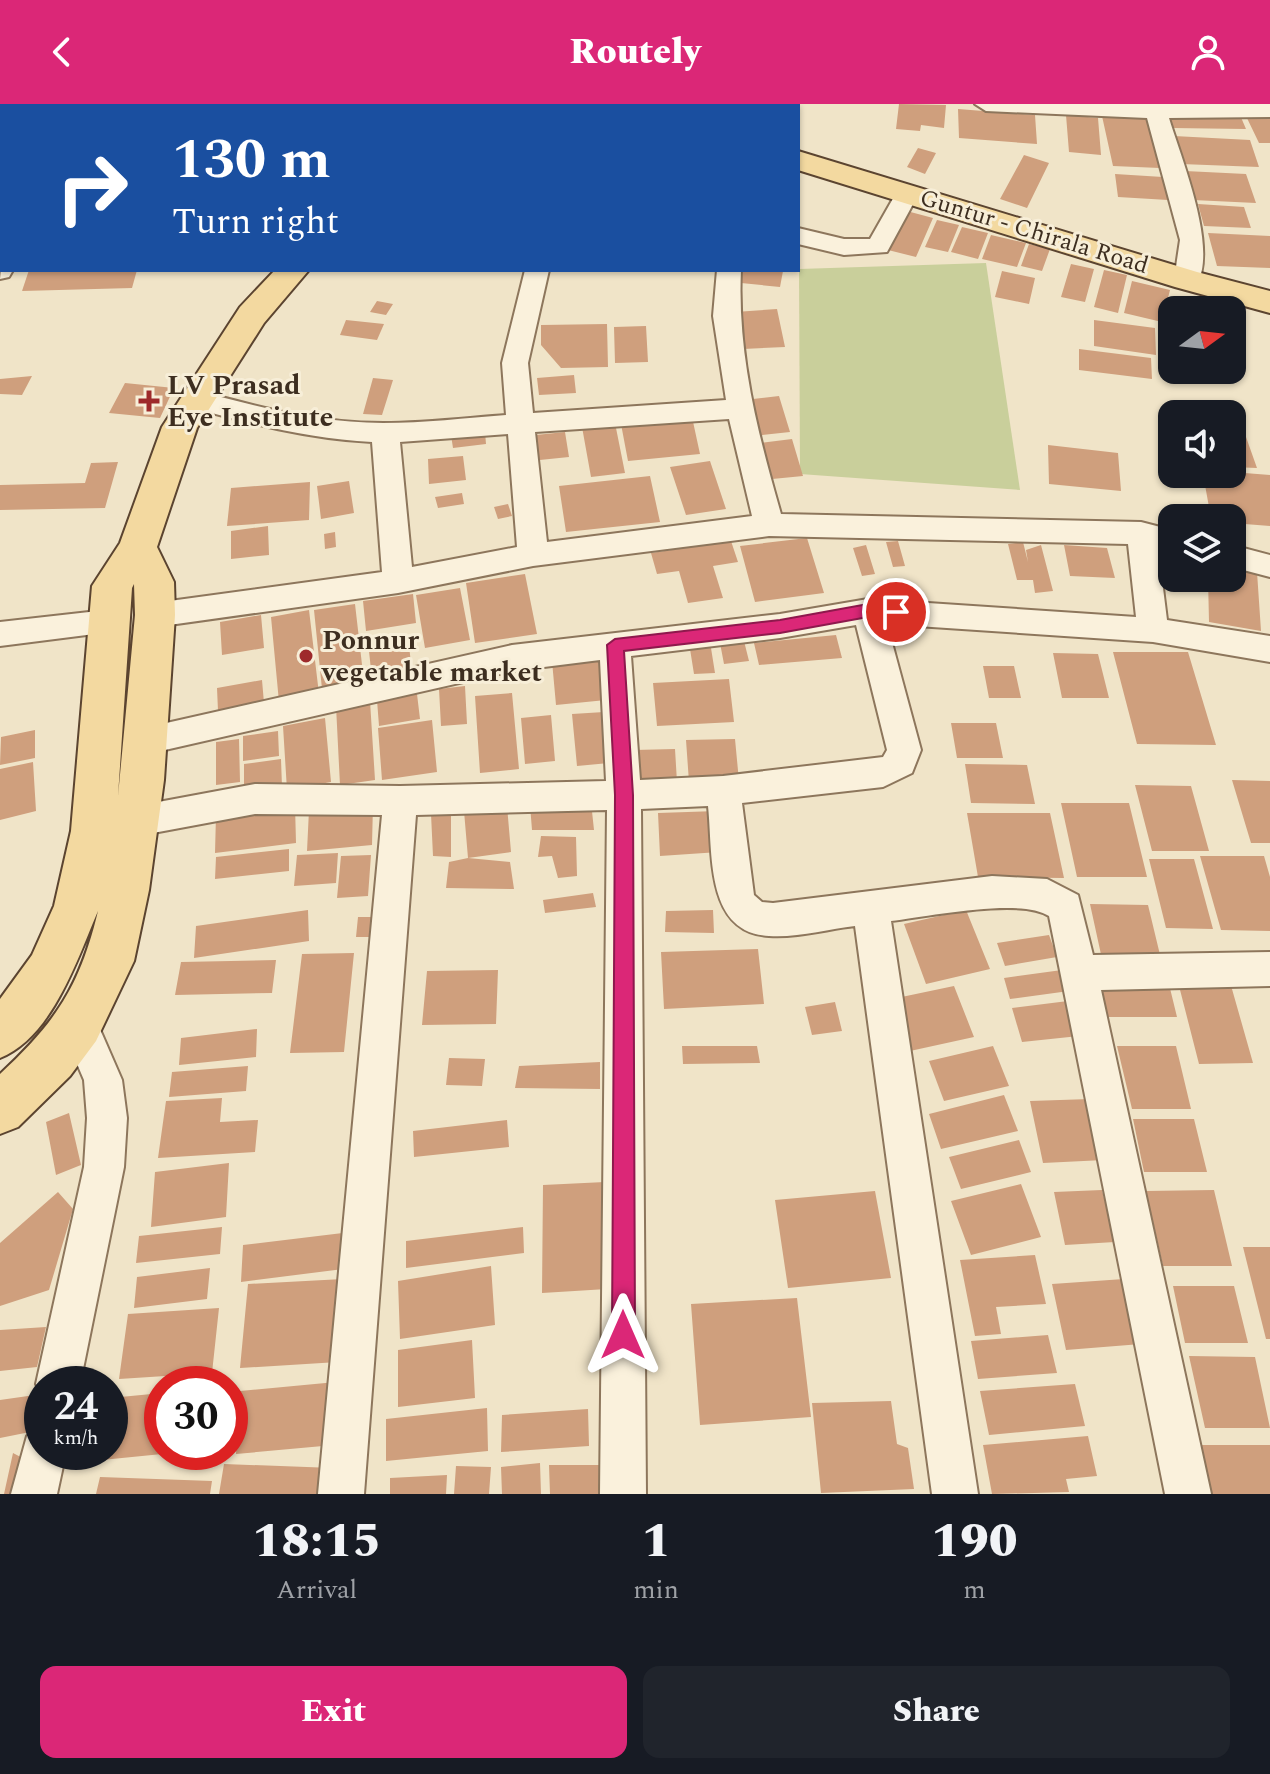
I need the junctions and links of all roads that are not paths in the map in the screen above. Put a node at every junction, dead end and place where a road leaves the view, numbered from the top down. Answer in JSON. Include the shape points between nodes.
{"nodes":[{"id":1,"x":986,"y":104,"type":"edge"},
{"id":2,"x":1156,"y":108,"type":"edge"},
{"id":3,"x":1270,"y":110,"type":"edge"},
{"id":4,"x":800,"y":161,"type":"edge"},
{"id":5,"x":907,"y":193,"type":"junction"},
{"id":6,"x":800,"y":236,"type":"edge"},
{"id":7,"x":291,"y":272,"type":"edge"},
{"id":8,"x":537,"y":272,"type":"edge"},
{"id":9,"x":729,"y":272,"type":"edge"},
{"id":10,"x":1187,"y":280,"type":"junction"},
{"id":11,"x":1270,"y":302,"type":"edge"},
{"id":12,"x":196,"y":399,"type":"junction"},
{"id":13,"x":743,"y":408,"type":"junction"},
{"id":14,"x":520,"y":422,"type":"junction"},
{"id":15,"x":385,"y":433,"type":"junction"},
{"id":16,"x":769,"y":525,"type":"junction"},
{"id":17,"x":1141,"y":533,"type":"junction"},
{"id":18,"x":1158,"y":537,"type":"edge"},
{"id":19,"x":138,"y":547,"type":"junction"},
{"id":20,"x":533,"y":555,"type":"junction"},
{"id":21,"x":1246,"y":560,"type":"edge"},
{"id":22,"x":1270,"y":566,"type":"edge"},
{"id":23,"x":398,"y":581,"type":"junction"},
{"id":24,"x":868,"y":611,"type":"junction"},
{"id":25,"x":155,"y":615,"type":"junction"},
{"id":26,"x":107,"y":622,"type":"junction"},
{"id":27,"x":1153,"y":630,"type":"junction"},
{"id":28,"x":0,"y":634,"type":"edge"},
{"id":29,"x":615,"y":645,"type":"junction"},
{"id":30,"x":1270,"y":649,"type":"edge"},
{"id":31,"x":143,"y":741,"type":"junction"},
{"id":32,"x":723,"y":791,"type":"junction"},
{"id":33,"x":624,"y":795,"type":"junction"},
{"id":34,"x":400,"y":801,"type":"junction"},
{"id":35,"x":137,"y":821,"type":"junction"},
{"id":36,"x":871,"y":908,"type":"junction"},
{"id":37,"x":1270,"y":969,"type":"edge"},
{"id":38,"x":1081,"y":973,"type":"junction"},
{"id":39,"x":79,"y":1024,"type":"junction"},
{"id":40,"x":0,"y":1034,"type":"edge"},
{"id":41,"x":0,"y":1109,"type":"edge"},
{"id":42,"x":62,"y":1366,"type":"edge"},
{"id":43,"x":39,"y":1470,"type":"edge"},
{"id":44,"x":34,"y":1494,"type":"edge"},
{"id":45,"x":341,"y":1494,"type":"edge"},
{"id":46,"x":623,"y":1494,"type":"edge"},
{"id":47,"x":955,"y":1494,"type":"edge"},
{"id":48,"x":1188,"y":1494,"type":"edge"}],
"edges":[{"from":1,"to":2,"type":"street"},
{"from":2,"to":3,"type":"street"},
{"from":2,"to":10,"type":"street","via":[[1192,240]]},
{"from":4,"to":5,"type":"main road","name":"Guntur - Chirala Road"},
{"from":5,"to":6,"type":"street","via":[[878,247],[844,247]]},
{"from":5,"to":10,"type":"main road","name":"Guntur - Chirala Road"},
{"from":7,"to":12,"type":"main road","via":[[252,315]]},
{"from":8,"to":14,"type":"street","via":[[515,363]]},
{"from":9,"to":13,"type":"street","via":[[726,316]]},
{"from":10,"to":11,"type":"main road","name":"Guntur - Chirala Road"},
{"from":12,"to":15,"type":"street","via":[[283,424]]},
{"from":12,"to":19,"type":"main road","via":[[180,427]]},
{"from":13,"to":14,"type":"street"},
{"from":13,"to":16,"type":"street","via":[[746,442]]},
{"from":14,"to":15,"type":"street"},
{"from":14,"to":20,"type":"street"},
{"from":15,"to":23,"type":"street"},
{"from":16,"to":17,"type":"street"},
{"from":16,"to":20,"type":"street"},
{"from":17,"to":18,"type":"street"},
{"from":17,"to":27,"type":"street"},
{"from":19,"to":25,"type":"main road","via":[[154,582]]},
{"from":19,"to":26,"type":"main road","via":[[112,586]]},
{"from":20,"to":23,"type":"street"},
{"from":21,"to":22,"type":"street"},
{"from":23,"to":25,"type":"street"},
{"from":24,"to":27,"type":"street"},
{"from":24,"to":29,"type":"street"},
{"from":24,"to":32,"type":"street","via":[[904,750],[896,768]]},
{"from":25,"to":31,"type":"main road"},
{"from":26,"to":28,"type":"street"},
{"from":26,"to":40,"type":"main road","via":[[93,831],[77,906],[49,971]]},
{"from":27,"to":30,"type":"street"},
{"from":29,"to":31,"type":"street","via":[[512,658]]},
{"from":29,"to":33,"type":"street"},
{"from":31,"to":35,"type":"main road"},
{"from":32,"to":33,"type":"street"},
{"from":32,"to":36,"type":"street","via":[[737,901],[744,912],[773,920]]},
{"from":33,"to":34,"type":"street"},
{"from":33,"to":46,"type":"street"},
{"from":34,"to":35,"type":"street","via":[[255,799]]},
{"from":34,"to":45,"type":"street"},
{"from":35,"to":39,"type":"main road","via":[[110,961]]},
{"from":36,"to":38,"type":"street","via":[[992,892],[1047,895],[1065,907]]},
{"from":36,"to":47,"type":"street"},
{"from":37,"to":38,"type":"street"},
{"from":38,"to":48,"type":"street"},
{"from":39,"to":41,"type":"main road","via":[[52,1059]]},
{"from":39,"to":42,"type":"street","via":[[103,1080],[107,1118],[104,1167]]},
{"from":43,"to":44,"type":"street"}]}
